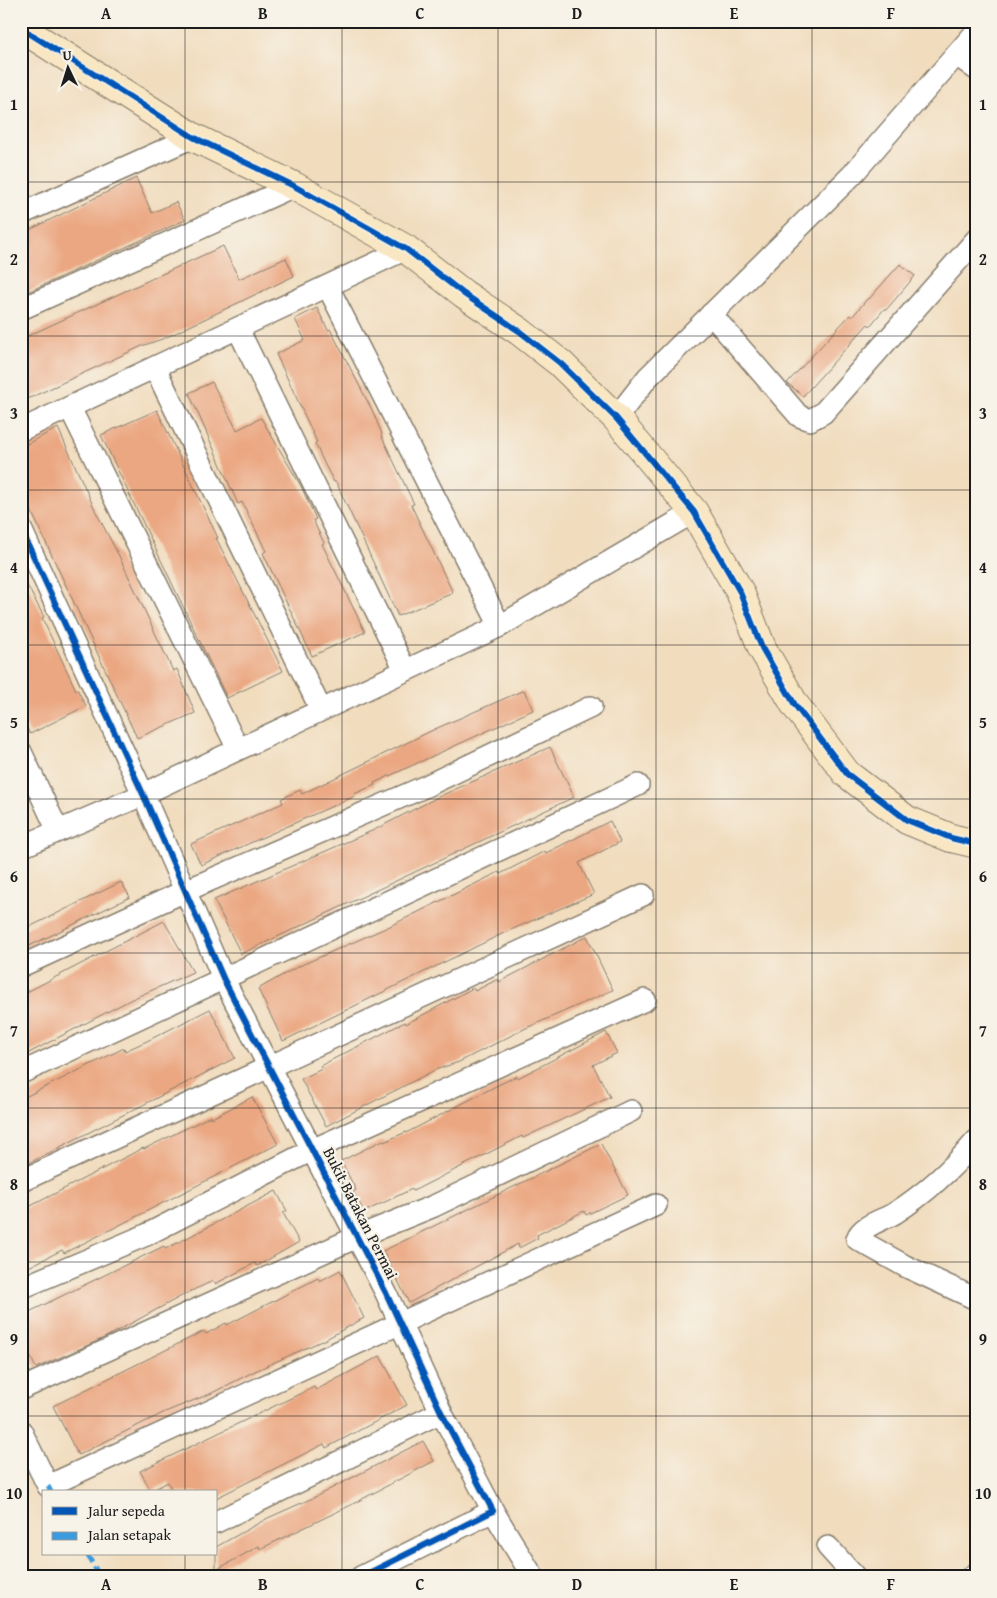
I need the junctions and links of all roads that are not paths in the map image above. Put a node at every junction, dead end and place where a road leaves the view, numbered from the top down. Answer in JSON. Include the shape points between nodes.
{"nodes":[{"id":1,"x":21,"y":28,"type":"edge"},
{"id":2,"x":976,"y":32,"type":"edge"},
{"id":3,"x":957,"y":55,"type":"junction"},
{"id":4,"x":976,"y":69,"type":"edge"},
{"id":5,"x":193,"y":137,"type":"junction"},
{"id":6,"x":294,"y":186,"type":"junction"},
{"id":7,"x":21,"y":214,"type":"edge"},
{"id":8,"x":976,"y":240,"type":"edge"},
{"id":9,"x":406,"y":249,"type":"junction"},
{"id":10,"x":328,"y":287,"type":"junction"},
{"id":11,"x":21,"y":309,"type":"edge"},
{"id":12,"x":711,"y":314,"type":"junction"},
{"id":13,"x":238,"y":329,"type":"junction"},
{"id":14,"x":155,"y":368,"type":"junction"},
{"id":15,"x":70,"y":408,"type":"junction"},
{"id":16,"x":616,"y":418,"type":"junction"},
{"id":17,"x":21,"y":430,"type":"edge"},
{"id":18,"x":694,"y":512,"type":"junction"},
{"id":19,"x":21,"y":529,"type":"edge"},
{"id":20,"x":500,"y":626,"type":"junction"},
{"id":21,"x":405,"y":670,"type":"junction"},
{"id":22,"x":591,"y":707,"type":"dead end"},
{"id":23,"x":321,"y":710,"type":"junction"},
{"id":24,"x":238,"y":749,"type":"junction"},
{"id":25,"x":21,"y":752,"type":"edge"},
{"id":26,"x":638,"y":786,"type":"dead end"},
{"id":27,"x":143,"y":794,"type":"junction"},
{"id":28,"x":58,"y":831,"type":"junction"},
{"id":29,"x":976,"y":844,"type":"edge"},
{"id":30,"x":21,"y":847,"type":"edge"},
{"id":31,"x":185,"y":891,"type":"junction"},
{"id":32,"x":643,"y":896,"type":"dead end"},
{"id":33,"x":21,"y":966,"type":"edge"},
{"id":34,"x":224,"y":980,"type":"junction"},
{"id":35,"x":646,"y":1000,"type":"dead end"},
{"id":36,"x":271,"y":1068,"type":"junction"},
{"id":37,"x":21,"y":1073,"type":"edge"},
{"id":38,"x":631,"y":1111,"type":"dead end"},
{"id":39,"x":976,"y":1141,"type":"edge"},
{"id":40,"x":312,"y":1150,"type":"junction"},
{"id":41,"x":21,"y":1181,"type":"edge"},
{"id":42,"x":656,"y":1205,"type":"dead end"},
{"id":43,"x":357,"y":1237,"type":"junction"},
{"id":44,"x":21,"y":1288,"type":"edge"},
{"id":45,"x":976,"y":1299,"type":"edge"},
{"id":46,"x":402,"y":1323,"type":"junction"},
{"id":47,"x":21,"y":1389,"type":"edge"},
{"id":48,"x":441,"y":1412,"type":"junction"},
{"id":49,"x":21,"y":1431,"type":"edge"},
{"id":50,"x":494,"y":1511,"type":"junction"},
{"id":51,"x":218,"y":1521,"type":"edge"},
{"id":52,"x":828,"y":1547,"type":"dead end"},
{"id":53,"x":976,"y":1573,"type":"edge"},
{"id":54,"x":361,"y":1577,"type":"edge"},
{"id":55,"x":533,"y":1577,"type":"edge"},
{"id":56,"x":855,"y":1577,"type":"edge"},
{"id":57,"x":972,"y":1577,"type":"edge"}],
"edges":[{"from":1,"to":5,"type":"street"},
{"from":2,"to":3,"type":"street"},
{"from":3,"to":4,"type":"street"},
{"from":3,"to":12,"type":"street","via":[[852,175]]},
{"from":5,"to":6,"type":"street"},
{"from":5,"to":7,"type":"street"},
{"from":6,"to":9,"type":"street"},
{"from":6,"to":11,"type":"street"},
{"from":8,"to":12,"type":"street","via":[[824,412],[810,420],[799,416]]},
{"from":9,"to":10,"type":"street"},
{"from":9,"to":16,"type":"street","via":[[560,363]]},
{"from":10,"to":13,"type":"street"},
{"from":10,"to":20,"type":"street"},
{"from":12,"to":16,"type":"street","via":[[648,378]]},
{"from":13,"to":14,"type":"street"},
{"from":13,"to":21,"type":"street"},
{"from":14,"to":15,"type":"street"},
{"from":14,"to":23,"type":"street"},
{"from":15,"to":17,"type":"street"},
{"from":15,"to":24,"type":"street"},
{"from":16,"to":18,"type":"street"},
{"from":18,"to":20,"type":"street"},
{"from":18,"to":29,"type":"street","via":[[740,592],[762,648],[791,697],[847,774],[907,820],[951,838]]},
{"from":19,"to":27,"type":"street","name":"Bukit Batakan Permai"},
{"from":20,"to":21,"type":"street"},
{"from":21,"to":23,"type":"street"},
{"from":22,"to":31,"type":"street","via":[[424,787]]},
{"from":23,"to":24,"type":"street"},
{"from":24,"to":27,"type":"street"},
{"from":25,"to":28,"type":"street"},
{"from":26,"to":34,"type":"street"},
{"from":27,"to":28,"type":"street"},
{"from":27,"to":31,"type":"street","name":"Bukit Batakan Permai"},
{"from":28,"to":30,"type":"street"},
{"from":31,"to":33,"type":"street"},
{"from":31,"to":34,"type":"street","name":"Bukit Batakan Permai"},
{"from":32,"to":36,"type":"street"},
{"from":34,"to":36,"type":"street","name":"Bukit Batakan Permai"},
{"from":34,"to":37,"type":"street"},
{"from":35,"to":40,"type":"street"},
{"from":36,"to":40,"type":"street","name":"Bukit Batakan Permai"},
{"from":36,"to":41,"type":"street"},
{"from":38,"to":43,"type":"street","via":[[434,1206]]},
{"from":39,"to":45,"type":"street","via":[[948,1173],[895,1213],[866,1228],[858,1239],[905,1266]]},
{"from":40,"to":43,"type":"street","name":"Bukit Batakan Permai"},
{"from":40,"to":44,"type":"street","via":[[146,1235]]},
{"from":42,"to":46,"type":"street"},
{"from":43,"to":46,"type":"street","name":"Bukit Batakan Permai"},
{"from":43,"to":47,"type":"street"},
{"from":46,"to":48,"type":"street","name":"Bukit Batakan Permai"},
{"from":46,"to":49,"type":"street","via":[[48,1486]]},
{"from":48,"to":50,"type":"street","name":"Bukit Batakan Permai"},
{"from":48,"to":51,"type":"street"},
{"from":50,"to":54,"type":"street"},
{"from":50,"to":55,"type":"street","name":"Bukit Batakan Permai"},
{"from":52,"to":56,"type":"street"},
{"from":53,"to":57,"type":"street"}]}
